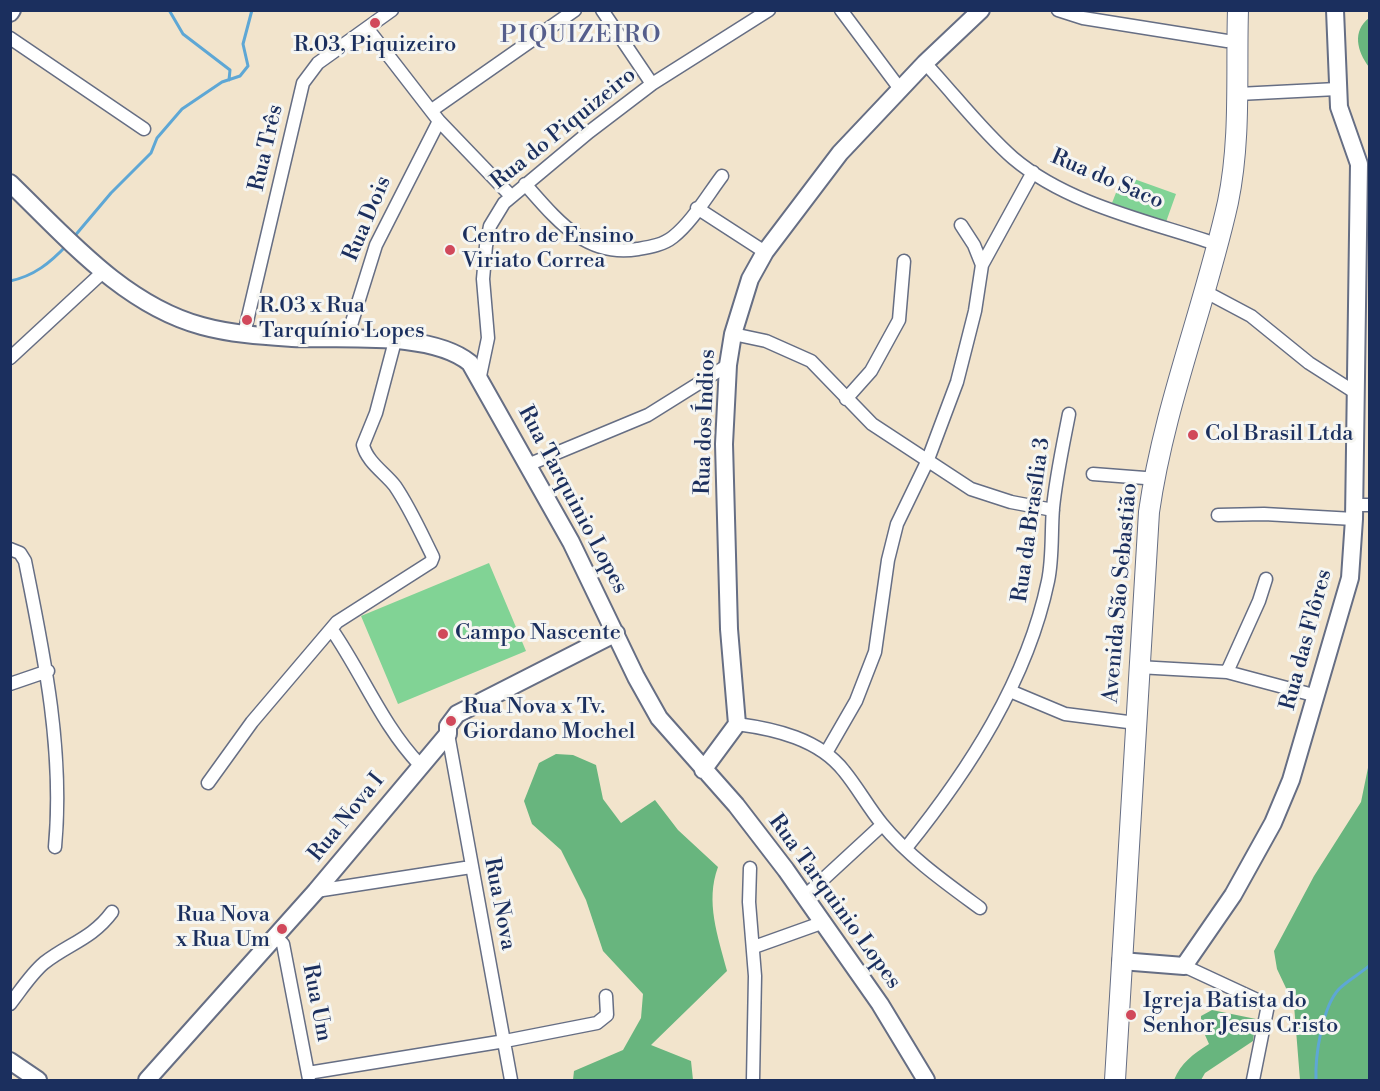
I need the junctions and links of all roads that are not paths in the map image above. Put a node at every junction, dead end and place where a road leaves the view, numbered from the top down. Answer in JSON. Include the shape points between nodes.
{"nodes":[{"id":1,"x":392,"y":10,"type":"edge"},
{"id":2,"x":575,"y":10,"type":"edge"},
{"id":3,"x":602,"y":10,"type":"edge"},
{"id":4,"x":769,"y":10,"type":"edge"},
{"id":5,"x":841,"y":10,"type":"edge"},
{"id":6,"x":981,"y":10,"type":"edge"},
{"id":7,"x":1058,"y":10,"type":"edge"},
{"id":8,"x":1228,"y":10,"type":"edge"},
{"id":9,"x":1238,"y":10,"type":"edge"},
{"id":10,"x":1335,"y":10,"type":"edge"},
{"id":11,"x":367,"y":28,"type":"junction"},
{"id":12,"x":10,"y":38,"type":"edge"},
{"id":13,"x":1227,"y":41,"type":"junction"},
{"id":14,"x":925,"y":63,"type":"junction"},
{"id":15,"x":652,"y":84,"type":"junction"},
{"id":16,"x":900,"y":89,"type":"junction"},
{"id":17,"x":1337,"y":89,"type":"junction"},
{"id":18,"x":1238,"y":94,"type":"junction"},
{"id":19,"x":432,"y":110,"type":"junction"},
{"id":20,"x":439,"y":121,"type":"junction"},
{"id":21,"x":144,"y":129,"type":"dead end"},
{"id":22,"x":1033,"y":172,"type":"junction"},
{"id":23,"x":722,"y":176,"type":"dead end"},
{"id":24,"x":10,"y":183,"type":"edge"},
{"id":25,"x":525,"y":184,"type":"junction"},
{"id":26,"x":511,"y":196,"type":"junction"},
{"id":27,"x":697,"y":208,"type":"junction"},
{"id":28,"x":961,"y":225,"type":"dead end"},
{"id":29,"x":1208,"y":240,"type":"junction"},
{"id":30,"x":765,"y":252,"type":"junction"},
{"id":31,"x":903,"y":261,"type":"dead end"},
{"id":32,"x":981,"y":265,"type":"junction"},
{"id":33,"x":104,"y":271,"type":"junction"},
{"id":34,"x":1204,"y":291,"type":"junction"},
{"id":35,"x":244,"y":334,"type":"junction"},
{"id":36,"x":733,"y":334,"type":"junction"},
{"id":37,"x":346,"y":338,"type":"junction"},
{"id":38,"x":394,"y":341,"type":"junction"},
{"id":39,"x":10,"y":358,"type":"edge"},
{"id":40,"x":728,"y":365,"type":"junction"},
{"id":41,"x":480,"y":376,"type":"junction"},
{"id":42,"x":1356,"y":393,"type":"junction"},
{"id":43,"x":846,"y":399,"type":"junction"},
{"id":44,"x":1069,"y":414,"type":"dead end"},
{"id":45,"x":927,"y":462,"type":"junction"},
{"id":46,"x":530,"y":464,"type":"junction"},
{"id":47,"x":1093,"y":474,"type":"dead end"},
{"id":48,"x":1145,"y":478,"type":"junction"},
{"id":49,"x":1053,"y":510,"type":"junction"},
{"id":50,"x":1359,"y":510,"type":"edge"},
{"id":51,"x":1218,"y":515,"type":"dead end"},
{"id":52,"x":10,"y":549,"type":"edge"},
{"id":53,"x":1266,"y":579,"type":"dead end"},
{"id":54,"x":332,"y":630,"type":"junction"},
{"id":55,"x":616,"y":633,"type":"junction"},
{"id":56,"x":1138,"y":667,"type":"junction"},
{"id":57,"x":48,"y":671,"type":"junction"},
{"id":58,"x":1227,"y":672,"type":"junction"},
{"id":59,"x":10,"y":684,"type":"edge"},
{"id":60,"x":1010,"y":691,"type":"junction"},
{"id":61,"x":1317,"y":696,"type":"junction"},
{"id":62,"x":1128,"y":722,"type":"junction"},
{"id":63,"x":737,"y":724,"type":"junction"},
{"id":64,"x":448,"y":735,"type":"junction"},
{"id":65,"x":826,"y":753,"type":"junction"},
{"id":66,"x":420,"y":765,"type":"junction"},
{"id":67,"x":703,"y":770,"type":"junction"},
{"id":68,"x":208,"y":783,"type":"dead end"},
{"id":69,"x":882,"y":825,"type":"junction"},
{"id":70,"x":55,"y":847,"type":"dead end"},
{"id":71,"x":906,"y":848,"type":"junction"},
{"id":72,"x":471,"y":867,"type":"junction"},
{"id":73,"x":750,"y":868,"type":"dead end"},
{"id":74,"x":316,"y":891,"type":"junction"},
{"id":75,"x":805,"y":896,"type":"junction"},
{"id":76,"x":980,"y":908,"type":"dead end"},
{"id":77,"x":112,"y":912,"type":"dead end"},
{"id":78,"x":824,"y":922,"type":"junction"},
{"id":79,"x":275,"y":936,"type":"junction"},
{"id":80,"x":754,"y":946,"type":"junction"},
{"id":81,"x":1121,"y":961,"type":"junction"},
{"id":82,"x":1185,"y":966,"type":"junction"},
{"id":83,"x":606,"y":996,"type":"dead end"},
{"id":84,"x":10,"y":1004,"type":"edge"},
{"id":85,"x":504,"y":1041,"type":"junction"},
{"id":86,"x":12,"y":1064,"type":"edge"},
{"id":87,"x":308,"y":1077,"type":"edge"},
{"id":88,"x":38,"y":1080,"type":"edge"},
{"id":89,"x":147,"y":1080,"type":"edge"},
{"id":90,"x":511,"y":1080,"type":"edge"},
{"id":91,"x":753,"y":1080,"type":"edge"},
{"id":92,"x":926,"y":1080,"type":"edge"},
{"id":93,"x":1106,"y":1080,"type":"edge"},
{"id":94,"x":1115,"y":1080,"type":"edge"},
{"id":95,"x":1253,"y":1080,"type":"edge"}],
"edges":[{"from":1,"to":11,"type":"street","name":"Rua Três"},
{"from":2,"to":19,"type":"street"},
{"from":3,"to":15,"type":"street"},
{"from":4,"to":15,"type":"street","name":"Rua do Piquizeiro"},
{"from":5,"to":16,"type":"street"},
{"from":6,"to":14,"type":"street","name":"Rua dos Índios"},
{"from":7,"to":13,"type":"street","via":[[1083,18]]},
{"from":8,"to":13,"type":"main road","name":"Avenida São Sebastião"},
{"from":9,"to":18,"type":"main road","name":"Avenida São Sebastião"},
{"from":10,"to":17,"type":"street","name":"Rua das Flôres"},
{"from":11,"to":19,"type":"street"},
{"from":11,"to":35,"type":"street","name":"Rua Três","via":[[318,63],[303,82]]},
{"from":12,"to":21,"type":"street"},
{"from":13,"to":29,"type":"main road","name":"Avenida São Sebastião","via":[[1226,144]]},
{"from":14,"to":16,"type":"street","name":"Rua dos Índios"},
{"from":14,"to":22,"type":"street","name":"Rua do Saco","via":[[1013,158]]},
{"from":15,"to":25,"type":"street","name":"Rua do Piquizeiro"},
{"from":16,"to":30,"type":"street","name":"Rua dos Índios","via":[[840,153]]},
{"from":17,"to":18,"type":"street"},
{"from":17,"to":42,"type":"street","name":"Rua das Flôres","via":[[1359,164]]},
{"from":18,"to":34,"type":"main road","name":"Avenida São Sebastião","via":[[1228,201]]},
{"from":19,"to":20,"type":"street"},
{"from":20,"to":26,"type":"street"},
{"from":20,"to":37,"type":"street","name":"Rua Dois","via":[[376,245]]},
{"from":22,"to":29,"type":"street","name":"Rua do Saco","via":[[1097,204]]},
{"from":22,"to":32,"type":"street"},
{"from":23,"to":27,"type":"street"},
{"from":24,"to":33,"type":"street","name":"Rua Tarquinio Lopes"},
{"from":25,"to":26,"type":"street","name":"Rua do Piquizeiro"},
{"from":25,"to":27,"type":"street","via":[[569,231],[603,250],[626,251],[658,245],[674,237]]},
{"from":26,"to":41,"type":"street","name":"Rua do Piquizeiro","via":[[497,212],[486,246],[483,279],[488,338]]},
{"from":27,"to":30,"type":"street"},
{"from":28,"to":32,"type":"street"},
{"from":29,"to":48,"type":"main road","name":"Avenida São Sebastião"},
{"from":30,"to":36,"type":"street","name":"Rua dos Índios","via":[[750,279]]},
{"from":31,"to":43,"type":"street","via":[[899,320],[871,371]]},
{"from":32,"to":45,"type":"street","via":[[961,370]]},
{"from":33,"to":35,"type":"street","name":"Rua Tarquinio Lopes","via":[[181,320]]},
{"from":33,"to":39,"type":"street"},
{"from":34,"to":42,"type":"street","via":[[1251,316],[1309,363]]},
{"from":34,"to":56,"type":"main road","name":"Avenida São Sebastião","via":[[1153,482]]},
{"from":35,"to":37,"type":"street","name":"Rua Tarquinio Lopes"},
{"from":36,"to":40,"type":"street","name":"Rua dos Índios"},
{"from":36,"to":43,"type":"street","via":[[765,341],[811,361]]},
{"from":37,"to":38,"type":"street","name":"Rua Tarquinio Lopes"},
{"from":38,"to":41,"type":"street","name":"Rua Tarquinio Lopes","via":[[451,351],[470,363]]},
{"from":38,"to":54,"type":"street","via":[[376,413],[363,445],[413,516],[433,557],[426,567],[363,603]]},
{"from":40,"to":46,"type":"street","via":[[648,415]]},
{"from":40,"to":63,"type":"street","name":"Rua dos Índios","via":[[729,629]]},
{"from":41,"to":46,"type":"street","name":"Rua Tarquinio Lopes"},
{"from":42,"to":50,"type":"street","name":"Rua das Flôres"},
{"from":43,"to":45,"type":"street","via":[[872,424]]},
{"from":44,"to":49,"type":"street","name":"Rua da Brasília 3"},
{"from":45,"to":49,"type":"street","via":[[971,489]]},
{"from":45,"to":65,"type":"street","via":[[897,524],[872,661],[856,701]]},
{"from":46,"to":55,"type":"street","name":"Rua Tarquinio Lopes"},
{"from":47,"to":48,"type":"street"},
{"from":48,"to":62,"type":"main road","name":"Avenida São Sebastião"},
{"from":49,"to":60,"type":"street","name":"Rua da Brasília 3","via":[[1053,544],[1043,606]]},
{"from":50,"to":51,"type":"street"},
{"from":50,"to":61,"type":"street","name":"Rua das Flôres","via":[[1350,578]]},
{"from":52,"to":57,"type":"street","via":[[20,553],[25,561]]},
{"from":53,"to":58,"type":"street"},
{"from":54,"to":66,"type":"street","via":[[355,664],[380,714]]},
{"from":54,"to":68,"type":"street","via":[[252,722]]},
{"from":55,"to":64,"type":"street","name":"Rua Nova I","via":[[464,710],[451,721]]},
{"from":55,"to":67,"type":"street","name":"Rua Tarquinio Lopes","via":[[659,718]]},
{"from":56,"to":58,"type":"street"},
{"from":56,"to":81,"type":"main road","name":"Avenida São Sebastião"},
{"from":57,"to":59,"type":"street"},
{"from":57,"to":70,"type":"street","via":[[59,807]]},
{"from":58,"to":61,"type":"street"},
{"from":60,"to":62,"type":"street","via":[[1065,714]]},
{"from":60,"to":71,"type":"street","name":"Rua da Brasília 3","via":[[959,780]]},
{"from":61,"to":82,"type":"street","name":"Rua das Flôres","via":[[1273,823],[1233,895]]},
{"from":62,"to":93,"type":"main road","name":"Avenida São Sebastião"},
{"from":63,"to":65,"type":"street","via":[[793,736]]},
{"from":63,"to":67,"type":"street"},
{"from":64,"to":66,"type":"street","name":"Rua Nova I"},
{"from":64,"to":72,"type":"street","name":"Rua Nova"},
{"from":65,"to":69,"type":"street","via":[[843,769]]},
{"from":66,"to":74,"type":"street","name":"Rua Nova I"},
{"from":67,"to":75,"type":"street","name":"Rua Tarquinio Lopes","via":[[736,805]]},
{"from":69,"to":71,"type":"street"},
{"from":69,"to":75,"type":"street"},
{"from":71,"to":76,"type":"street"},
{"from":72,"to":74,"type":"street"},
{"from":72,"to":85,"type":"street","name":"Rua Nova"},
{"from":73,"to":80,"type":"street","via":[[748,902]]},
{"from":74,"to":79,"type":"street","name":"Rua Nova I"},
{"from":75,"to":78,"type":"street","name":"Rua Tarquinio Lopes"},
{"from":77,"to":84,"type":"street","via":[[84,940],[43,964]]},
{"from":78,"to":80,"type":"street"},
{"from":78,"to":92,"type":"street","name":"Rua Tarquinio Lopes"},
{"from":79,"to":87,"type":"street","name":"Rua Um","via":[[284,944]]},
{"from":79,"to":89,"type":"street","name":"Rua Nova I"},
{"from":80,"to":91,"type":"street"},
{"from":81,"to":82,"type":"street"},
{"from":81,"to":94,"type":"main road","name":"Avenida São Sebastião"},
{"from":82,"to":95,"type":"street","via":[[1268,1005]]},
{"from":83,"to":85,"type":"street","via":[[607,1015],[601,1022]]},
{"from":85,"to":87,"type":"street"},
{"from":85,"to":90,"type":"street","name":"Rua Nova"},
{"from":86,"to":88,"type":"street"}]}
